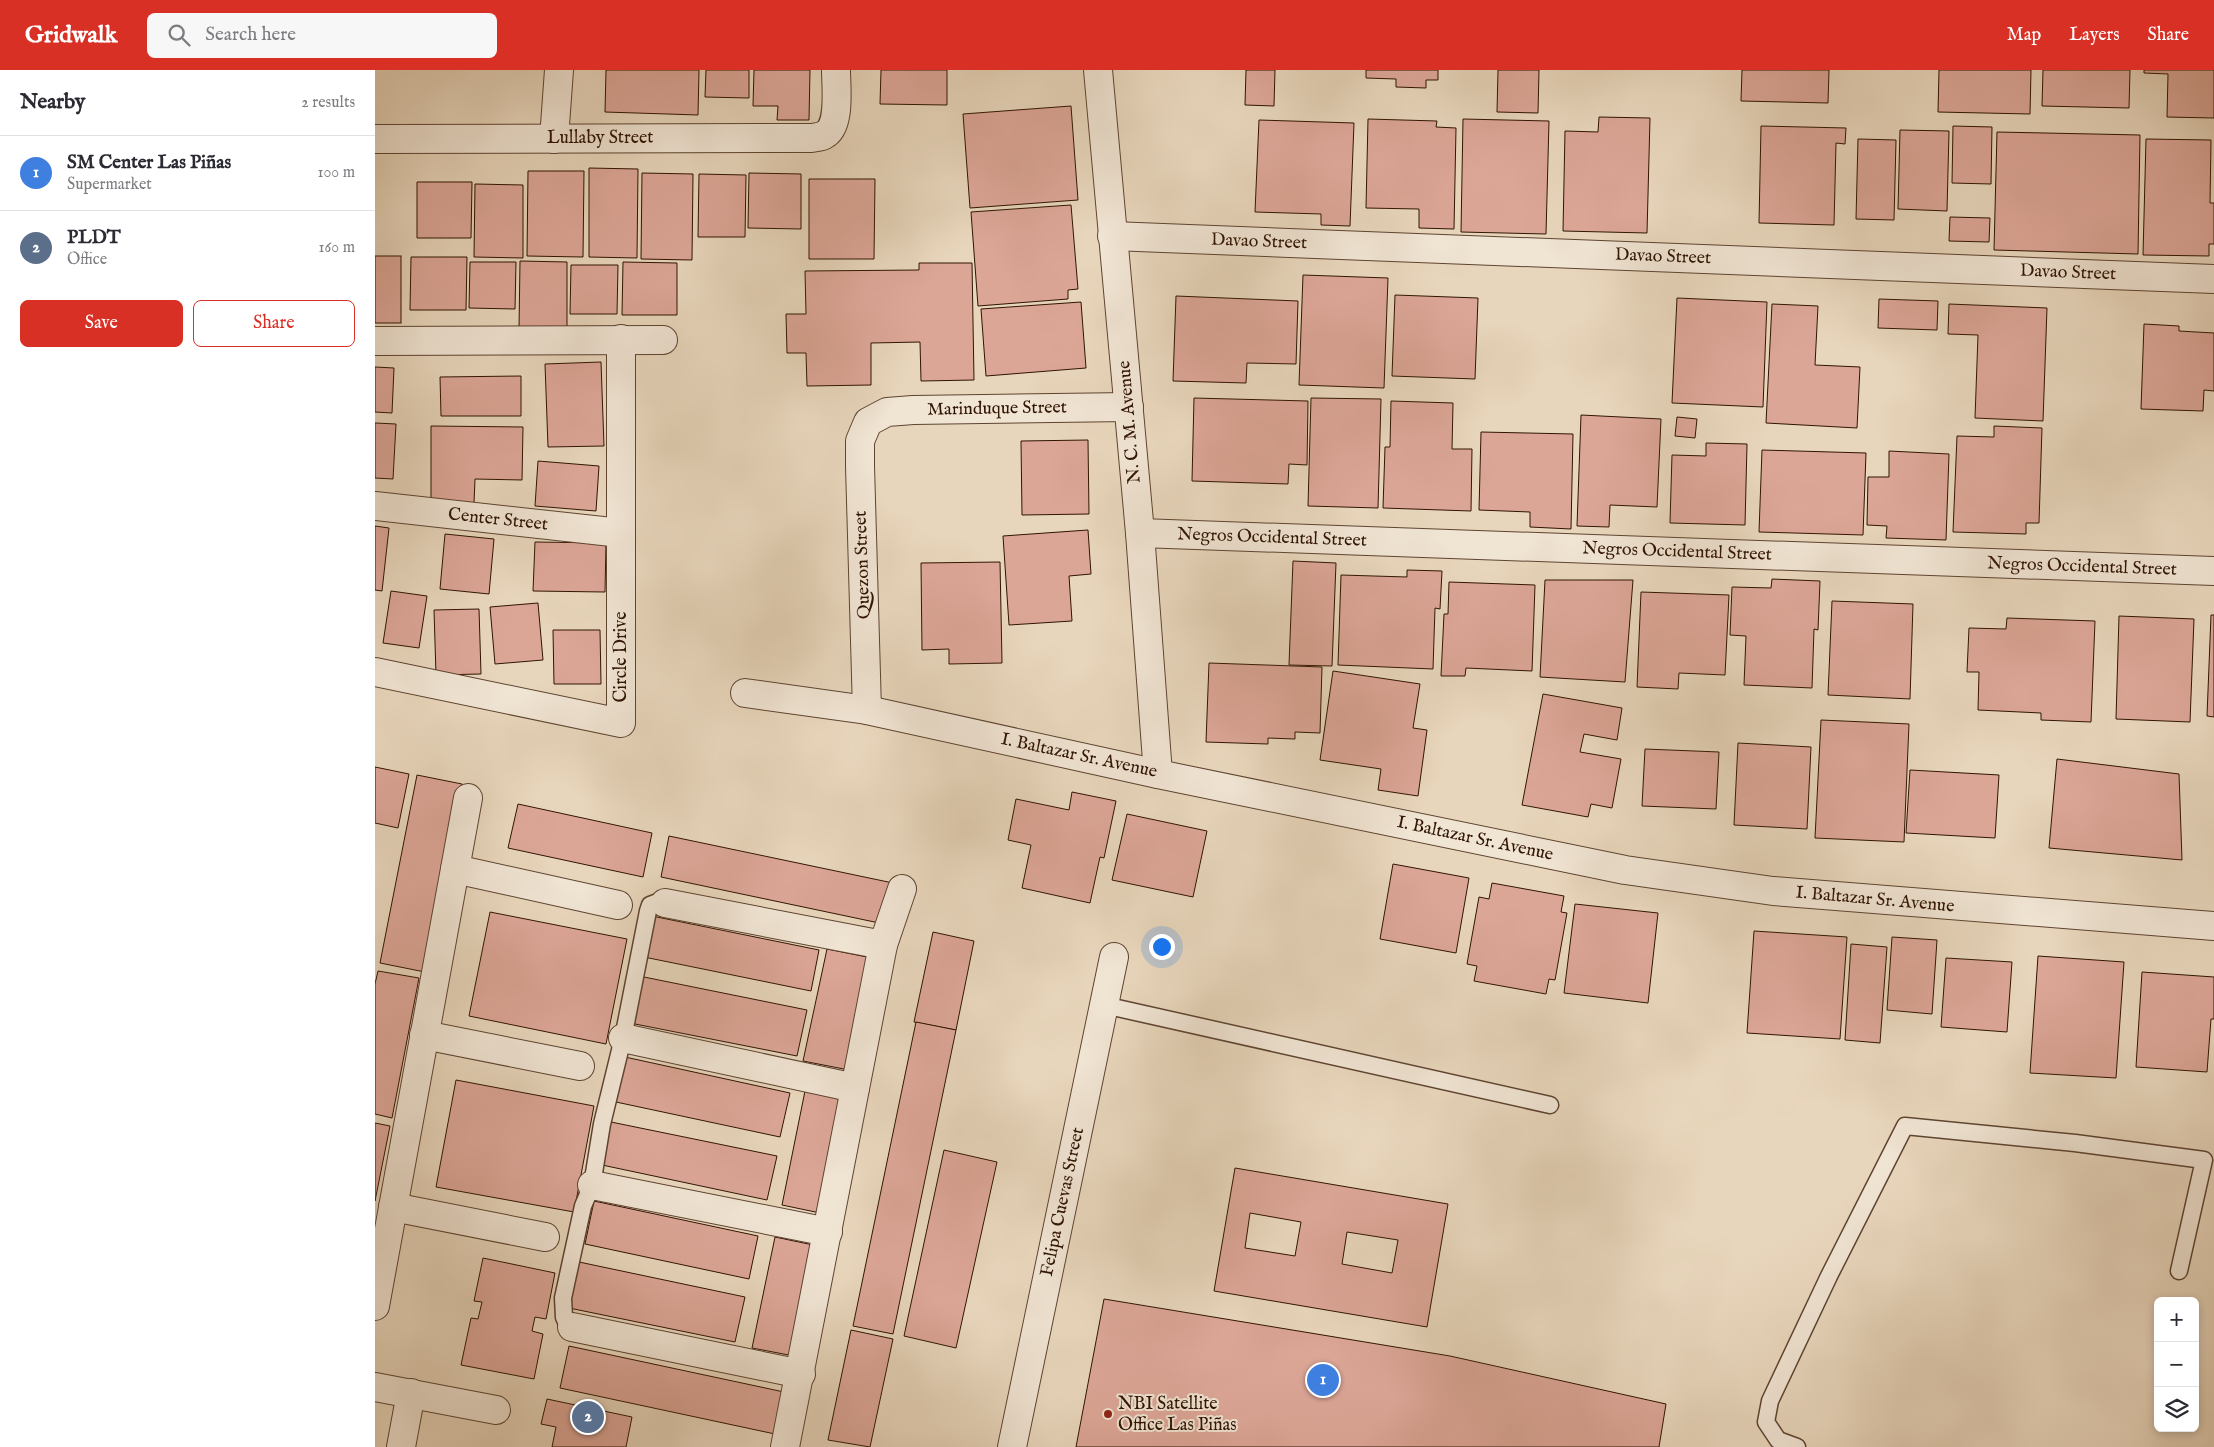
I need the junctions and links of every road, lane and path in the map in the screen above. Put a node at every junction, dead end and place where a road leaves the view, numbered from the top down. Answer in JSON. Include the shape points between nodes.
{"nodes":[{"id":1,"x":559,"y":70,"type":"edge"},
{"id":2,"x":836,"y":70,"type":"edge"},
{"id":3,"x":1098,"y":70,"type":"edge"},
{"id":4,"x":375,"y":139,"type":"edge"},
{"id":5,"x":554,"y":139,"type":"junction"},
{"id":6,"x":1112,"y":236,"type":"junction"},
{"id":7,"x":2214,"y":279,"type":"edge"},
{"id":8,"x":621,"y":339,"type":"junction"},
{"id":9,"x":663,"y":340,"type":"dead end"},
{"id":10,"x":375,"y":341,"type":"edge"},
{"id":11,"x":1129,"y":407,"type":"junction"},
{"id":12,"x":868,"y":422,"type":"joint"},
{"id":13,"x":375,"y":506,"type":"edge"},
{"id":14,"x":621,"y":533,"type":"junction"},
{"id":15,"x":1141,"y":533,"type":"junction"},
{"id":16,"x":2214,"y":571,"type":"edge"},
{"id":17,"x":375,"y":672,"type":"edge"},
{"id":18,"x":745,"y":693,"type":"dead end"},
{"id":19,"x":867,"y":710,"type":"junction"},
{"id":20,"x":1158,"y":774,"type":"junction"},
{"id":21,"x":468,"y":798,"type":"dead end"},
{"id":22,"x":455,"y":869,"type":"junction"},
{"id":23,"x":902,"y":889,"type":"dead end"},
{"id":24,"x":665,"y":903,"type":"joint"},
{"id":25,"x":618,"y":905,"type":"dead end"},
{"id":26,"x":2214,"y":926,"type":"edge"},
{"id":27,"x":883,"y":945,"type":"junction"},
{"id":28,"x":1114,"y":957,"type":"dead end"},
{"id":29,"x":1104,"y":1005,"type":"junction"},
{"id":30,"x":424,"y":1035,"type":"junction"},
{"id":31,"x":623,"y":1038,"type":"junction"},
{"id":32,"x":580,"y":1066,"type":"dead end"},
{"id":33,"x":855,"y":1088,"type":"junction"},
{"id":34,"x":1551,"y":1105,"type":"dead end"},
{"id":35,"x":592,"y":1185,"type":"junction"},
{"id":36,"x":393,"y":1208,"type":"junction"},
{"id":37,"x":828,"y":1232,"type":"junction"},
{"id":38,"x":545,"y":1237,"type":"dead end"},
{"id":39,"x":2179,"y":1271,"type":"dead end"},
{"id":40,"x":375,"y":1306,"type":"edge"},
{"id":41,"x":573,"y":1327,"type":"joint"},
{"id":42,"x":801,"y":1374,"type":"junction"},
{"id":43,"x":375,"y":1387,"type":"edge"},
{"id":44,"x":411,"y":1393,"type":"junction"},
{"id":45,"x":496,"y":1410,"type":"dead end"},
{"id":46,"x":401,"y":1447,"type":"edge"},
{"id":47,"x":785,"y":1447,"type":"edge"},
{"id":48,"x":1012,"y":1447,"type":"edge"},
{"id":49,"x":1797,"y":1447,"type":"edge"}],
"edges":[{"from":1,"to":5,"type":"street"},
{"from":2,"to":5,"type":"street","name":"Lullaby Street","via":[[835,117],[832,128],[825,135],[812,138]]},
{"from":3,"to":6,"type":"street","name":"N. C. M. Avenue"},
{"from":4,"to":5,"type":"street","name":"Lullaby Street"},
{"from":6,"to":7,"type":"street","name":"Davao Street"},
{"from":6,"to":11,"type":"street","name":"N. C. M. Avenue"},
{"from":8,"to":9,"type":"street"},
{"from":8,"to":10,"type":"street"},
{"from":8,"to":14,"type":"street","name":"Circle Drive"},
{"from":11,"to":12,"type":"street","name":"Marinduque Street","via":[[913,410],[887,412]]},
{"from":11,"to":15,"type":"street","name":"N. C. M. Avenue"},
{"from":12,"to":19,"type":"street","name":"Quezon Street","via":[[860,442],[859,466]]},
{"from":13,"to":14,"type":"street","name":"Center Street"},
{"from":14,"to":17,"type":"street","name":"Circle Drive","via":[[621,723]]},
{"from":15,"to":16,"type":"street","name":"Negros Occidental Street"},
{"from":15,"to":20,"type":"street","name":"N. C. M. Avenue"},
{"from":18,"to":19,"type":"street","name":"I. Baltazar Sr. Avenue"},
{"from":19,"to":20,"type":"street","name":"I. Baltazar Sr. Avenue"},
{"from":20,"to":26,"type":"street","name":"I. Baltazar Sr. Avenue","via":[[1625,870],[1773,891]]},
{"from":21,"to":22,"type":"street"},
{"from":22,"to":25,"type":"street"},
{"from":22,"to":30,"type":"street"},
{"from":23,"to":27,"type":"street"},
{"from":24,"to":27,"type":"street"},
{"from":24,"to":31,"type":"lane","via":[[658,902],[648,911]]},
{"from":27,"to":33,"type":"street"},
{"from":28,"to":29,"type":"street","name":"Felipa Cuevas Street"},
{"from":29,"to":34,"type":"lane"},
{"from":29,"to":48,"type":"street","name":"Felipa Cuevas Street"},
{"from":30,"to":32,"type":"street"},
{"from":30,"to":36,"type":"street"},
{"from":31,"to":33,"type":"street"},
{"from":31,"to":35,"type":"lane","via":[[602,1124]]},
{"from":33,"to":37,"type":"street"},
{"from":35,"to":37,"type":"street"},
{"from":35,"to":41,"type":"lane","via":[[583,1206],[563,1298],[564,1317]]},
{"from":36,"to":38,"type":"street"},
{"from":36,"to":40,"type":"street"},
{"from":37,"to":42,"type":"street"},
{"from":39,"to":49,"type":"lane","via":[[2204,1160],[1905,1126],[1770,1401],[1766,1422],[1777,1440]]},
{"from":41,"to":42,"type":"street"},
{"from":42,"to":47,"type":"street"},
{"from":43,"to":44,"type":"street"},
{"from":44,"to":45,"type":"street"},
{"from":44,"to":46,"type":"street"}]}
